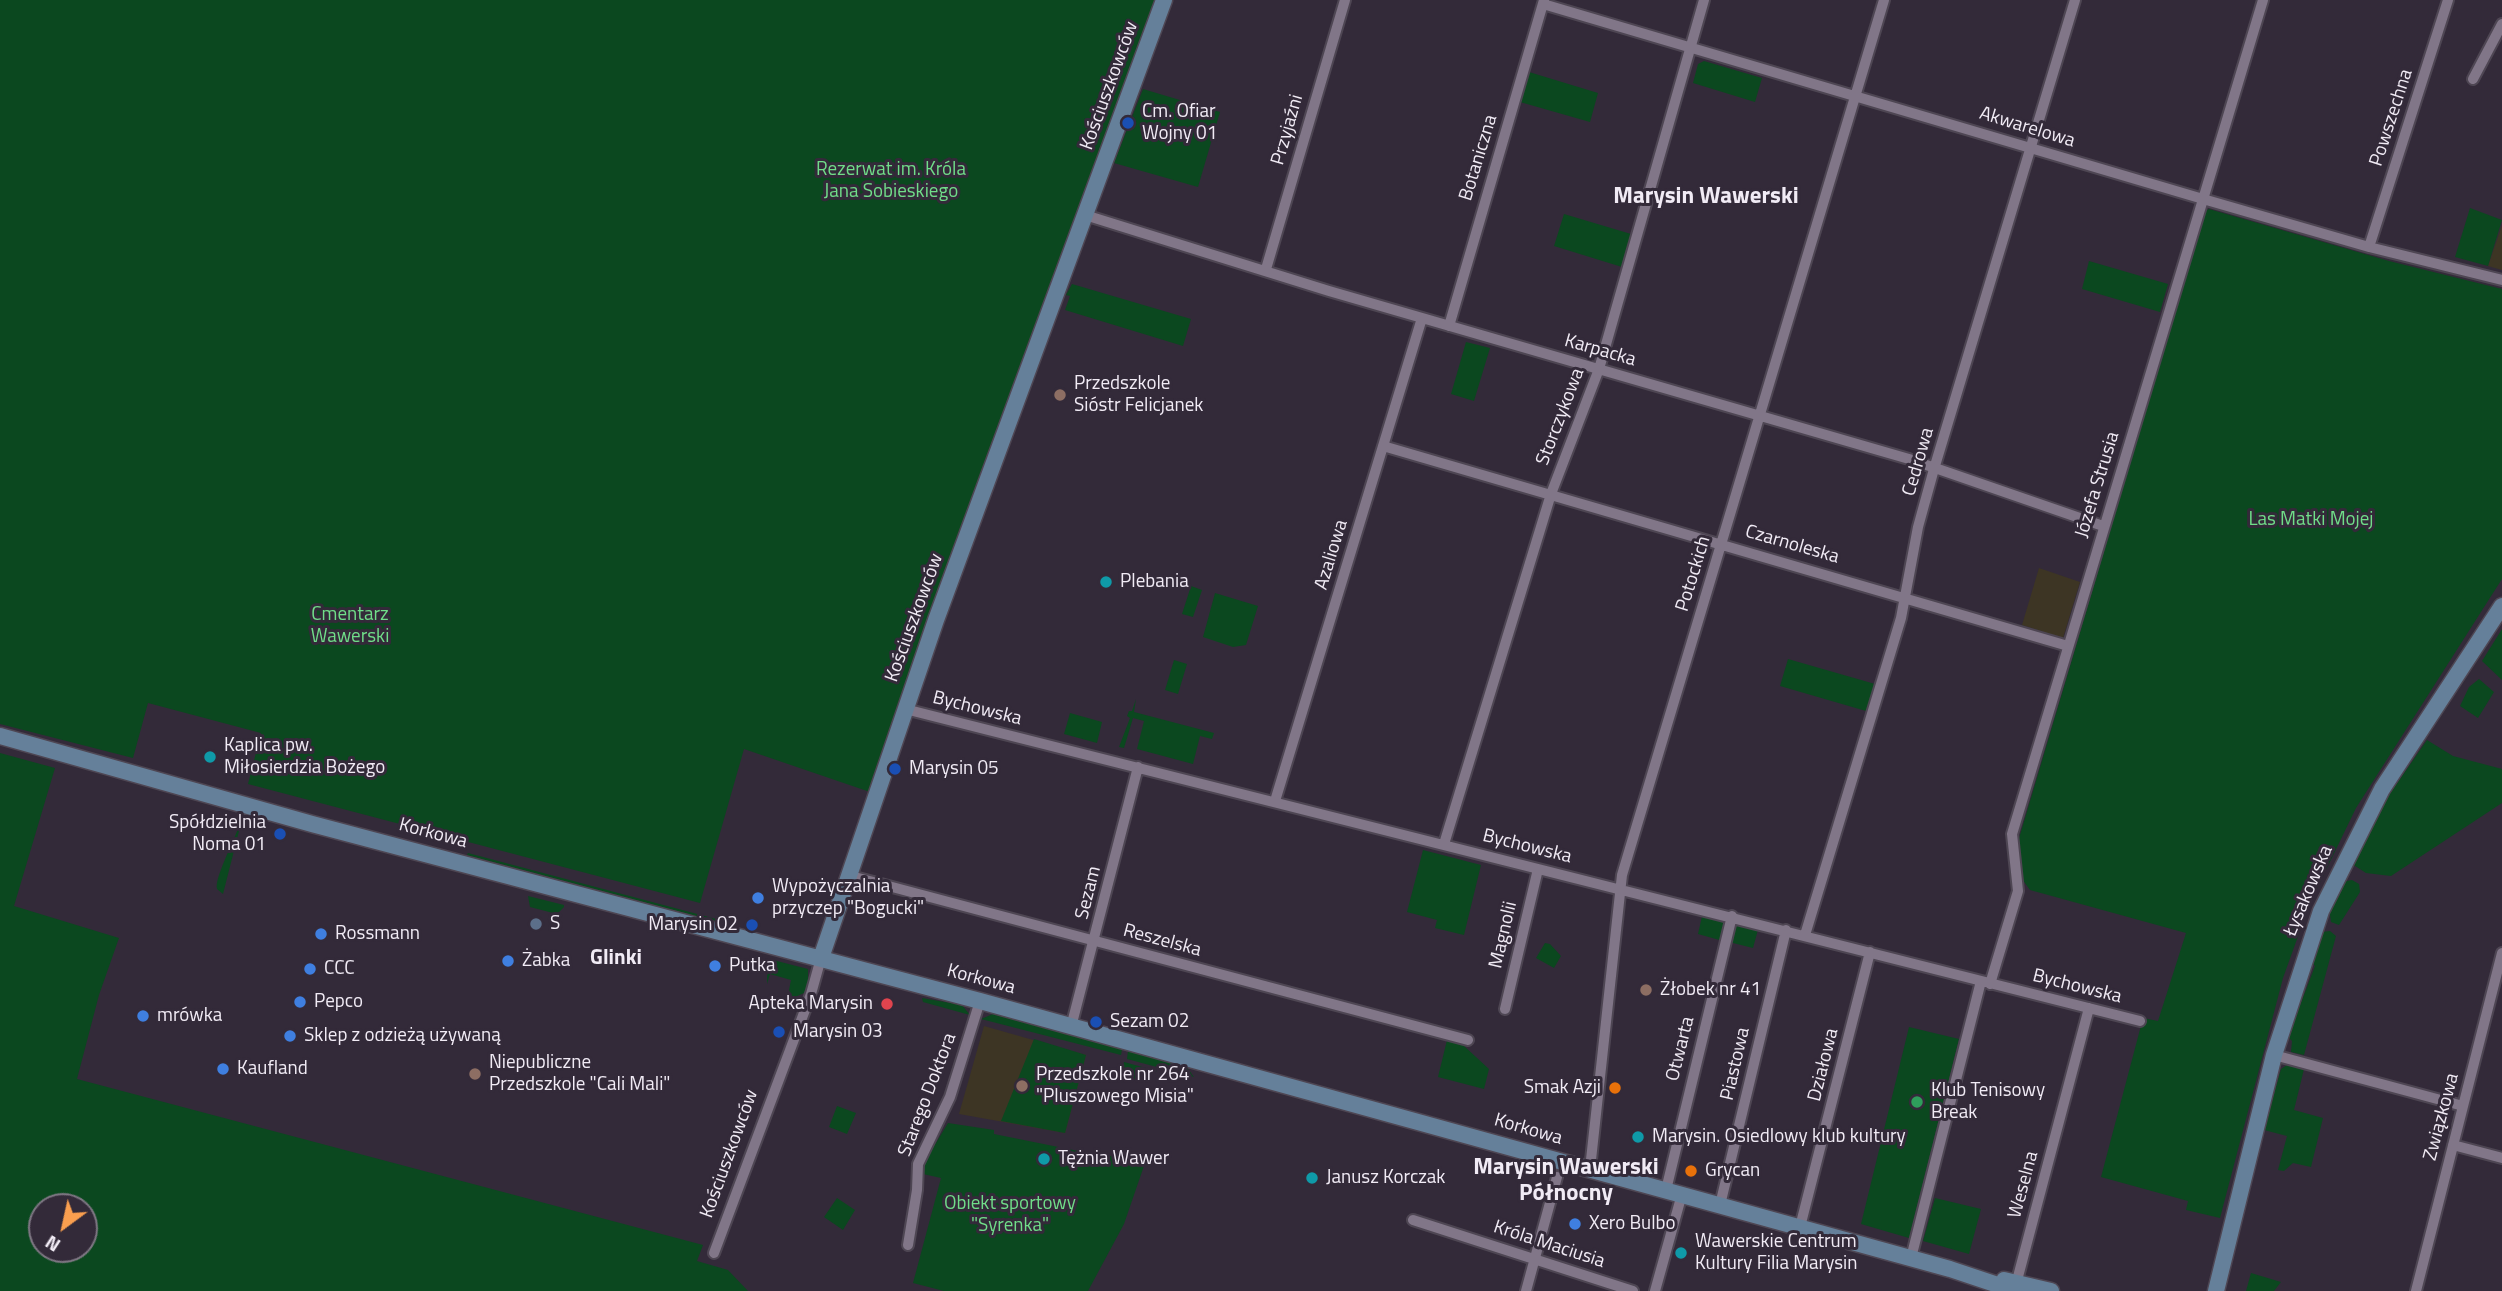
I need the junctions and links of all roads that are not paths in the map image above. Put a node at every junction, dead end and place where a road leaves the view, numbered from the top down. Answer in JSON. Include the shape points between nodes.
{"nodes":[{"id":1,"x":1164,"y":0,"type":"edge"},
{"id":2,"x":1345,"y":0,"type":"edge"},
{"id":3,"x":1704,"y":0,"type":"edge"},
{"id":4,"x":1884,"y":0,"type":"edge"},
{"id":5,"x":2075,"y":0,"type":"edge"},
{"id":6,"x":2263,"y":0,"type":"edge"},
{"id":7,"x":2448,"y":0,"type":"edge"},
{"id":8,"x":1543,"y":2,"type":"edge"},
{"id":9,"x":2502,"y":24,"type":"edge"},
{"id":10,"x":1692,"y":48,"type":"junction"},
{"id":11,"x":2473,"y":79,"type":"dead end"},
{"id":12,"x":1856,"y":96,"type":"junction"},
{"id":13,"x":2031,"y":147,"type":"junction"},
{"id":14,"x":2203,"y":199,"type":"junction"},
{"id":15,"x":1085,"y":215,"type":"junction"},
{"id":16,"x":2369,"y":247,"type":"junction"},
{"id":17,"x":1266,"y":270,"type":"junction"},
{"id":18,"x":2502,"y":281,"type":"edge"},
{"id":19,"x":1422,"y":318,"type":"junction"},
{"id":20,"x":1449,"y":326,"type":"junction"},
{"id":21,"x":1599,"y":369,"type":"junction"},
{"id":22,"x":1759,"y":415,"type":"junction"},
{"id":23,"x":1383,"y":446,"type":"junction"},
{"id":24,"x":1934,"y":469,"type":"junction"},
{"id":25,"x":1550,"y":494,"type":"junction"},
{"id":26,"x":2103,"y":526,"type":"junction"},
{"id":27,"x":1721,"y":542,"type":"junction"},
{"id":28,"x":1906,"y":597,"type":"junction"},
{"id":29,"x":2502,"y":606,"type":"edge"},
{"id":30,"x":2068,"y":646,"type":"junction"},
{"id":31,"x":905,"y":709,"type":"junction"},
{"id":32,"x":0,"y":736,"type":"edge"},
{"id":33,"x":1138,"y":767,"type":"junction"},
{"id":34,"x":1275,"y":801,"type":"junction"},
{"id":35,"x":1444,"y":844,"type":"junction"},
{"id":36,"x":1538,"y":869,"type":"junction"},
{"id":37,"x":847,"y":875,"type":"junction"},
{"id":38,"x":1619,"y":889,"type":"junction"},
{"id":39,"x":1732,"y":916,"type":"junction"},
{"id":40,"x":1786,"y":930,"type":"junction"},
{"id":41,"x":1805,"y":935,"type":"junction"},
{"id":42,"x":1095,"y":941,"type":"junction"},
{"id":43,"x":1870,"y":953,"type":"junction"},
{"id":44,"x":2502,"y":953,"type":"edge"},
{"id":45,"x":821,"y":958,"type":"junction"},
{"id":46,"x":1986,"y":982,"type":"junction"},
{"id":47,"x":980,"y":1001,"type":"junction"},
{"id":48,"x":2089,"y":1008,"type":"junction"},
{"id":49,"x":1505,"y":1009,"type":"dead end"},
{"id":50,"x":2140,"y":1021,"type":"dead end"},
{"id":51,"x":1071,"y":1027,"type":"junction"},
{"id":52,"x":1468,"y":1040,"type":"dead end"},
{"id":53,"x":2274,"y":1055,"type":"junction"},
{"id":54,"x":2463,"y":1106,"type":"junction"},
{"id":55,"x":2453,"y":1145,"type":"junction"},
{"id":56,"x":2502,"y":1158,"type":"edge"},
{"id":57,"x":1590,"y":1169,"type":"junction"},
{"id":58,"x":1557,"y":1177,"type":"dead end"},
{"id":59,"x":1674,"y":1192,"type":"junction"},
{"id":60,"x":1720,"y":1205,"type":"junction"},
{"id":61,"x":1413,"y":1220,"type":"dead end"},
{"id":62,"x":2230,"y":1226,"type":"junction"},
{"id":63,"x":1800,"y":1227,"type":"junction"},
{"id":64,"x":908,"y":1245,"type":"dead end"},
{"id":65,"x":714,"y":1253,"type":"dead end"},
{"id":66,"x":1911,"y":1258,"type":"junction"},
{"id":67,"x":1534,"y":1261,"type":"junction"},
{"id":68,"x":2016,"y":1288,"type":"edge"},
{"id":69,"x":1525,"y":1291,"type":"edge"},
{"id":70,"x":1633,"y":1291,"type":"edge"},
{"id":71,"x":1655,"y":1291,"type":"edge"},
{"id":72,"x":2051,"y":1291,"type":"edge"},
{"id":73,"x":2206,"y":1291,"type":"edge"},
{"id":74,"x":2216,"y":1291,"type":"edge"},
{"id":75,"x":2416,"y":1291,"type":"edge"}],
"edges":[{"from":1,"to":15,"type":"street","name":"Kościuszkowców"},
{"from":2,"to":17,"type":"street","name":"Przyjaźni"},
{"from":3,"to":10,"type":"street","name":"Storczykowa"},
{"from":4,"to":12,"type":"street","name":"Potockich"},
{"from":5,"to":13,"type":"street","name":"Cedrowa"},
{"from":6,"to":14,"type":"street","name":"Józefa Strusia"},
{"from":7,"to":16,"type":"street","name":"Powszechna"},
{"from":8,"to":10,"type":"street","name":"Akwarelowa"},
{"from":8,"to":20,"type":"street","name":"Botaniczna"},
{"from":9,"to":11,"type":"street"},
{"from":10,"to":12,"type":"street","name":"Akwarelowa"},
{"from":10,"to":21,"type":"street","name":"Storczykowa"},
{"from":12,"to":13,"type":"street","name":"Akwarelowa"},
{"from":12,"to":22,"type":"street","name":"Potockich"},
{"from":13,"to":14,"type":"street","name":"Akwarelowa"},
{"from":13,"to":24,"type":"street","name":"Cedrowa"},
{"from":14,"to":16,"type":"street","name":"Akwarelowa"},
{"from":14,"to":26,"type":"street","name":"Józefa Strusia"},
{"from":15,"to":17,"type":"street","name":"Karpacka"},
{"from":15,"to":31,"type":"street","name":"Kościuszkowców"},
{"from":16,"to":18,"type":"street","name":"Akwarelowa"},
{"from":17,"to":19,"type":"street","name":"Karpacka"},
{"from":19,"to":20,"type":"street","name":"Karpacka"},
{"from":19,"to":23,"type":"street","name":"Azaliowa"},
{"from":20,"to":21,"type":"street","name":"Karpacka"},
{"from":21,"to":22,"type":"street","name":"Karpacka"},
{"from":21,"to":25,"type":"street","name":"Storczykowa"},
{"from":22,"to":24,"type":"street","name":"Karpacka"},
{"from":22,"to":27,"type":"street","name":"Potockich"},
{"from":23,"to":25,"type":"street","name":"Czarnoleska"},
{"from":23,"to":34,"type":"street","name":"Azaliowa"},
{"from":24,"to":26,"type":"street","name":"Karpacka"},
{"from":24,"to":28,"type":"street","name":"Cedrowa"},
{"from":25,"to":27,"type":"street","name":"Czarnoleska"},
{"from":25,"to":35,"type":"street","name":"Storczykowa"},
{"from":26,"to":30,"type":"street","name":"Józefa Strusia"},
{"from":27,"to":28,"type":"street","name":"Czarnoleska"},
{"from":27,"to":38,"type":"street","name":"Potockich"},
{"from":28,"to":30,"type":"street","name":"Czarnoleska"},
{"from":28,"to":41,"type":"street","name":"Cedrowa"},
{"from":29,"to":53,"type":"street","name":"Łysakowska","via":[[2382,789],[2342,862],[2303,959]]},
{"from":30,"to":46,"type":"street","name":"Józefa Strusia","via":[[2012,834],[2018,891]]},
{"from":31,"to":33,"type":"street","name":"Bychowska"},
{"from":31,"to":37,"type":"street","name":"Kościuszkowców"},
{"from":32,"to":45,"type":"street","name":"Korkowa"},
{"from":33,"to":34,"type":"street","name":"Bychowska"},
{"from":33,"to":42,"type":"street","name":"Sezam"},
{"from":34,"to":35,"type":"street","name":"Bychowska"},
{"from":35,"to":36,"type":"street","name":"Bychowska"},
{"from":36,"to":38,"type":"street","name":"Bychowska"},
{"from":36,"to":49,"type":"street","name":"Magnolii"},
{"from":37,"to":42,"type":"street","name":"Reszelska"},
{"from":37,"to":45,"type":"street","name":"Kościuszkowców"},
{"from":38,"to":39,"type":"street","name":"Bychowska"},
{"from":38,"to":57,"type":"street","name":"Potockich"},
{"from":39,"to":40,"type":"street","name":"Bychowska"},
{"from":39,"to":59,"type":"street","name":"Otwarta"},
{"from":40,"to":41,"type":"street","name":"Bychowska"},
{"from":40,"to":60,"type":"street","name":"Piastowa"},
{"from":41,"to":43,"type":"street","name":"Bychowska"},
{"from":42,"to":51,"type":"street","name":"Sezam"},
{"from":42,"to":52,"type":"street","name":"Reszelska"},
{"from":43,"to":46,"type":"street","name":"Bychowska"},
{"from":43,"to":63,"type":"street","name":"Działowa"},
{"from":44,"to":54,"type":"street","name":"Związkowa"},
{"from":45,"to":47,"type":"street","name":"Korkowa"},
{"from":45,"to":65,"type":"street","name":"Kościuszkowców"},
{"from":46,"to":48,"type":"street","name":"Bychowska"},
{"from":46,"to":66,"type":"street","name":"Józefa Strusia"},
{"from":47,"to":51,"type":"street","name":"Korkowa"},
{"from":47,"to":64,"type":"street","name":"Starego Doktora","via":[[950,1097],[918,1164]]},
{"from":48,"to":50,"type":"street","name":"Bychowska"},
{"from":48,"to":68,"type":"street","name":"Weselna"},
{"from":51,"to":57,"type":"street","name":"Korkowa"},
{"from":53,"to":54,"type":"street"},
{"from":53,"to":62,"type":"street","name":"Łysakowska"},
{"from":54,"to":55,"type":"street","name":"Związkowa"},
{"from":55,"to":56,"type":"street"},
{"from":55,"to":75,"type":"street","name":"Związkowa"},
{"from":57,"to":59,"type":"street","name":"Korkowa"},
{"from":58,"to":67,"type":"street"},
{"from":59,"to":60,"type":"street","name":"Korkowa"},
{"from":59,"to":71,"type":"street","name":"Otwarta"},
{"from":60,"to":63,"type":"street","name":"Korkowa"},
{"from":61,"to":67,"type":"street","name":"Króla Maciusia"},
{"from":62,"to":73,"type":"street","name":"Łysakowska"},
{"from":62,"to":74,"type":"street","name":"Łysakowska"},
{"from":63,"to":66,"type":"street","name":"Korkowa"},
{"from":66,"to":68,"type":"street","name":"Korkowa"},
{"from":67,"to":69,"type":"street"},
{"from":67,"to":70,"type":"street","name":"Króla Maciusia"},
{"from":68,"to":72,"type":"street","name":"Korkowa"}]}
